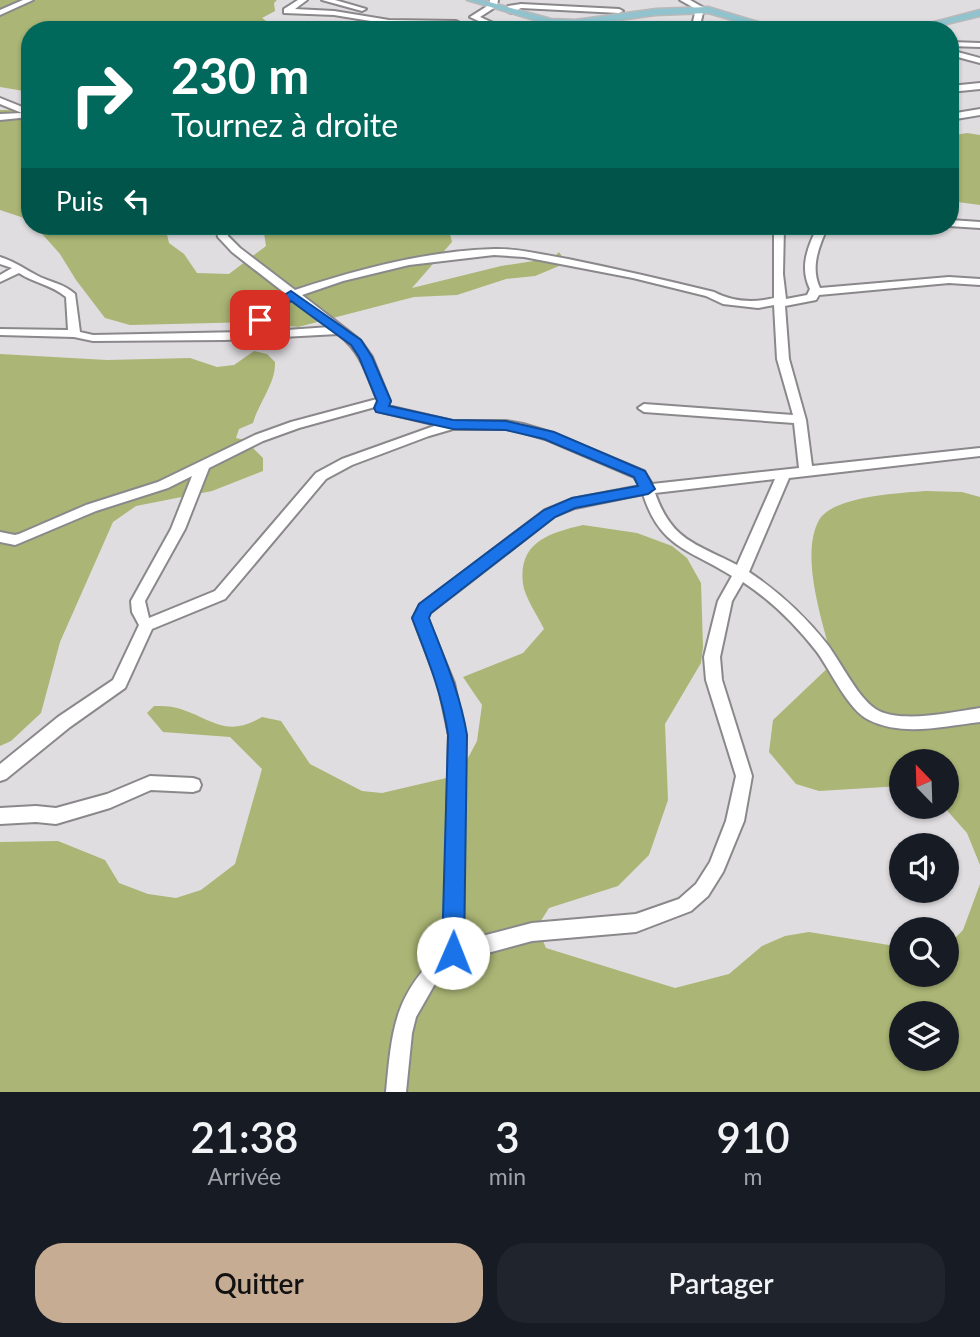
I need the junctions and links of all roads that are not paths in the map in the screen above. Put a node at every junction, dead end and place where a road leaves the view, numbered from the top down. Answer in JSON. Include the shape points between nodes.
{"nodes":[{"id":1,"x":29,"y":0,"type":"edge"},
{"id":2,"x":303,"y":0,"type":"edge"},
{"id":3,"x":326,"y":0,"type":"edge"},
{"id":4,"x":472,"y":0,"type":"edge"},
{"id":5,"x":587,"y":0,"type":"edge"},
{"id":6,"x":684,"y":0,"type":"edge"},
{"id":7,"x":493,"y":3,"type":"edge"},
{"id":8,"x":700,"y":10,"type":"junction"},
{"id":9,"x":511,"y":11,"type":"junction"},
{"id":10,"x":619,"y":11,"type":"junction"},
{"id":11,"x":0,"y":13,"type":"edge"},
{"id":12,"x":980,"y":13,"type":"edge"},
{"id":13,"x":633,"y":15,"type":"junction"},
{"id":14,"x":474,"y":18,"type":"junction"},
{"id":15,"x":376,"y":21,"type":"edge"},
{"id":16,"x":388,"y":21,"type":"edge"},
{"id":17,"x":465,"y":21,"type":"edge"},
{"id":18,"x":482,"y":21,"type":"edge"},
{"id":19,"x":544,"y":21,"type":"edge"},
{"id":20,"x":579,"y":21,"type":"edge"},
{"id":21,"x":695,"y":21,"type":"edge"},
{"id":22,"x":750,"y":21,"type":"edge"},
{"id":23,"x":947,"y":21,"type":"edge"},
{"id":24,"x":959,"y":44,"type":"edge"},
{"id":25,"x":980,"y":45,"type":"edge"},
{"id":26,"x":959,"y":54,"type":"edge"},
{"id":27,"x":980,"y":61,"type":"edge"},
{"id":28,"x":980,"y":86,"type":"edge"},
{"id":29,"x":959,"y":88,"type":"edge"},
{"id":30,"x":0,"y":101,"type":"edge"},
{"id":31,"x":21,"y":110,"type":"edge"},
{"id":32,"x":980,"y":111,"type":"edge"},
{"id":33,"x":21,"y":115,"type":"edge"},
{"id":34,"x":959,"y":115,"type":"edge"},
{"id":35,"x":0,"y":117,"type":"edge"},
{"id":36,"x":959,"y":224,"type":"edge"},
{"id":37,"x":980,"y":225,"type":"edge"},
{"id":38,"x":222,"y":235,"type":"edge"},
{"id":39,"x":779,"y":235,"type":"edge"},
{"id":40,"x":820,"y":235,"type":"edge"},
{"id":41,"x":0,"y":260,"type":"edge"},
{"id":42,"x":20,"y":268,"type":"junction"},
{"id":43,"x":0,"y":279,"type":"edge"},
{"id":44,"x":980,"y":282,"type":"edge"},
{"id":45,"x":815,"y":290,"type":"junction"},
{"id":46,"x":291,"y":295,"type":"junction"},
{"id":47,"x":781,"y":301,"type":"junction"},
{"id":48,"x":342,"y":330,"type":"junction"},
{"id":49,"x":0,"y":332,"type":"edge"},
{"id":50,"x":74,"y":334,"type":"junction"},
{"id":51,"x":248,"y":335,"type":"junction"},
{"id":52,"x":384,"y":401,"type":"junction"},
{"id":53,"x":643,"y":408,"type":"dead end"},
{"id":54,"x":800,"y":420,"type":"junction"},
{"id":55,"x":453,"y":425,"type":"junction"},
{"id":56,"x":980,"y":452,"type":"edge"},
{"id":57,"x":202,"y":468,"type":"junction"},
{"id":58,"x":806,"y":470,"type":"junction"},
{"id":59,"x":785,"y":472,"type":"junction"},
{"id":60,"x":648,"y":489,"type":"junction"},
{"id":61,"x":0,"y":537,"type":"edge"},
{"id":62,"x":741,"y":573,"type":"junction"},
{"id":63,"x":146,"y":625,"type":"junction"},
{"id":64,"x":980,"y":715,"type":"edge"},
{"id":65,"x":0,"y":774,"type":"edge"},
{"id":66,"x":193,"y":785,"type":"dead end"},
{"id":67,"x":0,"y":816,"type":"edge"},
{"id":68,"x":453,"y":953,"type":"junction"},
{"id":69,"x":396,"y":1092,"type":"edge"}],
"edges":[{"from":1,"to":11,"type":"street"},
{"from":2,"to":15,"type":"street","via":[[286,11]]},
{"from":3,"to":16,"type":"street"},
{"from":4,"to":7,"type":"main road"},
{"from":5,"to":10,"type":"street"},
{"from":6,"to":8,"type":"street"},
{"from":7,"to":9,"type":"main road"},
{"from":7,"to":14,"type":"street"},
{"from":8,"to":13,"type":"main road"},
{"from":8,"to":21,"type":"street"},
{"from":8,"to":22,"type":"main road"},
{"from":9,"to":10,"type":"street","via":[[522,6]]},
{"from":9,"to":19,"type":"main road"},
{"from":10,"to":13,"type":"street"},
{"from":12,"to":23,"type":"main road"},
{"from":13,"to":20,"type":"main road"},
{"from":14,"to":17,"type":"street"},
{"from":14,"to":18,"type":"street"},
{"from":24,"to":25,"type":"street"},
{"from":26,"to":27,"type":"street"},
{"from":28,"to":29,"type":"street"},
{"from":30,"to":31,"type":"street"},
{"from":32,"to":34,"type":"street"},
{"from":33,"to":35,"type":"street"},
{"from":36,"to":37,"type":"street"},
{"from":38,"to":46,"type":"street"},
{"from":39,"to":47,"type":"street"},
{"from":40,"to":45,"type":"street","via":[[809,274]]},
{"from":41,"to":42,"type":"street"},
{"from":42,"to":43,"type":"street"},
{"from":42,"to":50,"type":"street","via":[[68,291]]},
{"from":44,"to":45,"type":"street"},
{"from":45,"to":47,"type":"street","via":[[811,298]]},
{"from":46,"to":47,"type":"street","via":[[409,262],[494,252],[633,275],[723,301],[758,305]]},
{"from":46,"to":48,"type":"street"},
{"from":46,"to":51,"type":"street"},
{"from":47,"to":54,"type":"street","via":[[783,359]]},
{"from":48,"to":51,"type":"street"},
{"from":48,"to":52,"type":"street","via":[[363,352]]},
{"from":49,"to":50,"type":"street"},
{"from":50,"to":51,"type":"street","via":[[93,338]]},
{"from":52,"to":55,"type":"street","via":[[381,408]]},
{"from":52,"to":57,"type":"street","via":[[259,438]]},
{"from":53,"to":54,"type":"street"},
{"from":54,"to":58,"type":"street"},
{"from":55,"to":60,"type":"street","via":[[506,425],[548,436],[639,474]]},
{"from":55,"to":63,"type":"street","via":[[387,446],[321,476],[220,595]]},
{"from":56,"to":58,"type":"street"},
{"from":57,"to":61,"type":"street","via":[[24,537]]},
{"from":57,"to":63,"type":"street","via":[[178,529],[138,601]]},
{"from":58,"to":59,"type":"street"},
{"from":59,"to":60,"type":"street"},
{"from":59,"to":62,"type":"street"},
{"from":60,"to":62,"type":"street","via":[[659,520],[673,535]]},
{"from":60,"to":68,"type":"street","via":[[572,503],[550,513],[425,608],[420,618],[446,682],[457,735]]},
{"from":62,"to":64,"type":"street","via":[[802,621],[870,715],[895,723]]},
{"from":62,"to":68,"type":"street","via":[[725,601],[712,669],[744,776],[735,821],[702,890],[685,905],[636,923],[531,932]]},
{"from":63,"to":65,"type":"street","via":[[119,684]]},
{"from":66,"to":67,"type":"street","via":[[158,782],[64,814]]},
{"from":68,"to":69,"type":"street","via":[[429,975],[407,1014]]}]}
